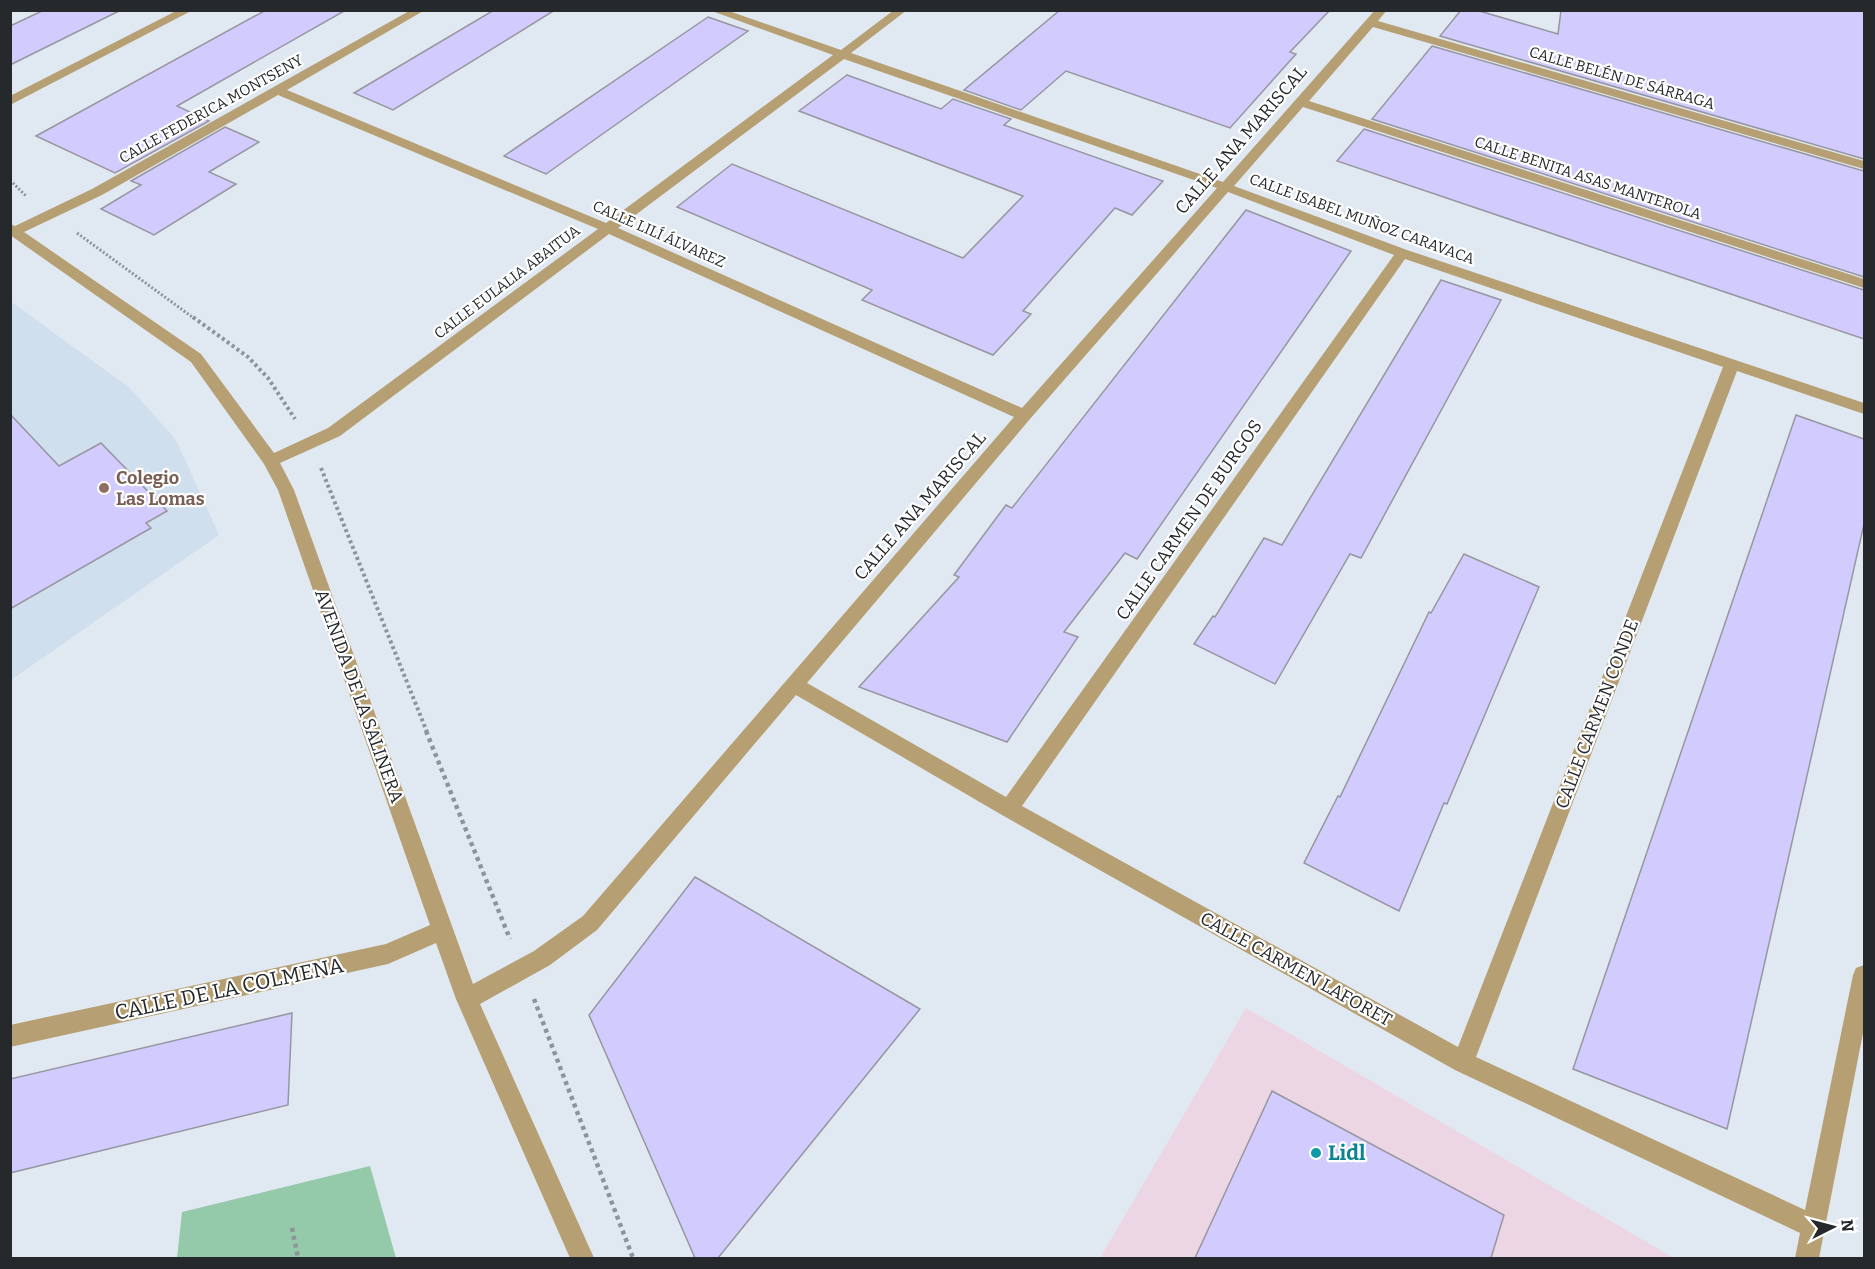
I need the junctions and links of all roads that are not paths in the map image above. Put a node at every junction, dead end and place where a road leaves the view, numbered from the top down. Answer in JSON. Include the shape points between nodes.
{"nodes":[{"id":1,"x":188,"y":10,"type":"edge"},
{"id":2,"x":420,"y":10,"type":"edge"},
{"id":3,"x":714,"y":10,"type":"edge"},
{"id":4,"x":902,"y":10,"type":"edge"},
{"id":5,"x":1376,"y":17,"type":"edge"},
{"id":6,"x":844,"y":55,"type":"junction"},
{"id":7,"x":278,"y":91,"type":"junction"},
{"id":8,"x":10,"y":101,"type":"edge"},
{"id":9,"x":1300,"y":102,"type":"junction"},
{"id":10,"x":1864,"y":165,"type":"edge"},
{"id":11,"x":1226,"y":187,"type":"junction"},
{"id":12,"x":606,"y":228,"type":"junction"},
{"id":13,"x":13,"y":230,"type":"edge"},
{"id":14,"x":1402,"y":254,"type":"junction"},
{"id":15,"x":1864,"y":284,"type":"edge"},
{"id":16,"x":1731,"y":366,"type":"junction"},
{"id":17,"x":1864,"y":409,"type":"edge"},
{"id":18,"x":1024,"y":415,"type":"junction"},
{"id":19,"x":271,"y":461,"type":"junction"},
{"id":20,"x":793,"y":684,"type":"junction"},
{"id":21,"x":1009,"y":809,"type":"junction"},
{"id":22,"x":443,"y":929,"type":"junction"},
{"id":23,"x":1864,"y":975,"type":"edge"},
{"id":24,"x":467,"y":999,"type":"junction"},
{"id":25,"x":10,"y":1036,"type":"edge"},
{"id":26,"x":1463,"y":1062,"type":"junction"},
{"id":27,"x":1813,"y":1227,"type":"junction"},
{"id":28,"x":582,"y":1258,"type":"edge"},
{"id":29,"x":1807,"y":1258,"type":"edge"}],
"edges":[{"from":1,"to":8,"type":"street"},
{"from":2,"to":7,"type":"street","name":"CALLE FEDERICA MONTSENY"},
{"from":3,"to":6,"type":"street","name":"CALLE ISABEL MUÑOZ CARAVACA"},
{"from":4,"to":6,"type":"street","name":"CALLE EULALIA ABAITUA"},
{"from":5,"to":9,"type":"street","name":"CALLE ANA MARISCAL"},
{"from":5,"to":10,"type":"street","name":"CALLE BELÉN DE SÁRRAGA"},
{"from":6,"to":11,"type":"street","name":"CALLE ISABEL MUÑOZ CARAVACA"},
{"from":6,"to":12,"type":"street","name":"CALLE EULALIA ABAITUA"},
{"from":7,"to":12,"type":"street","name":"CALLE LILÍ ÁLVAREZ"},
{"from":7,"to":13,"type":"street","name":"CALLE FEDERICA MONTSENY","via":[[97,192]]},
{"from":9,"to":11,"type":"street","name":"CALLE ANA MARISCAL"},
{"from":9,"to":15,"type":"street","name":"CALLE BENITA ASAS MANTEROLA"},
{"from":11,"to":14,"type":"street","name":"CALLE ISABEL MUÑOZ CARAVACA"},
{"from":11,"to":18,"type":"street","name":"CALLE ANA MARISCAL"},
{"from":12,"to":18,"type":"street","name":"CALLE LILÍ ÁLVAREZ"},
{"from":12,"to":19,"type":"street","name":"CALLE EULALIA ABAITUA","via":[[334,432]]},
{"from":13,"to":19,"type":"street","name":"AVENIDA DE LA SALINERA","via":[[196,358]]},
{"from":14,"to":16,"type":"street","name":"CALLE ISABEL MUÑOZ CARAVACA"},
{"from":14,"to":21,"type":"street","name":"CALLE CARMEN DE BURGOS"},
{"from":16,"to":17,"type":"street","name":"CALLE ISABEL MUÑOZ CARAVACA"},
{"from":16,"to":26,"type":"street","name":"CALLE CARMEN CONDE"},
{"from":18,"to":20,"type":"street","name":"CALLE ANA MARISCAL"},
{"from":19,"to":22,"type":"street","name":"AVENIDA DE LA SALINERA","via":[[286,490]]},
{"from":20,"to":21,"type":"street","name":"CALLE CARMEN LAFORET"},
{"from":20,"to":24,"type":"street","name":"CALLE ANA MARISCAL","via":[[590,922],[542,958]]},
{"from":21,"to":26,"type":"street","name":"CALLE CARMEN LAFORET"},
{"from":22,"to":24,"type":"street","name":"AVENIDA DE LA SALINERA"},
{"from":22,"to":25,"type":"street","name":"CALLE DE LA COLMENA","via":[[388,954]]},
{"from":23,"to":27,"type":"street"},
{"from":24,"to":28,"type":"street","name":"AVENIDA DE LA SALINERA"},
{"from":26,"to":27,"type":"street","name":"CALLE CARMEN LAFORET"},
{"from":27,"to":29,"type":"street"}]}
